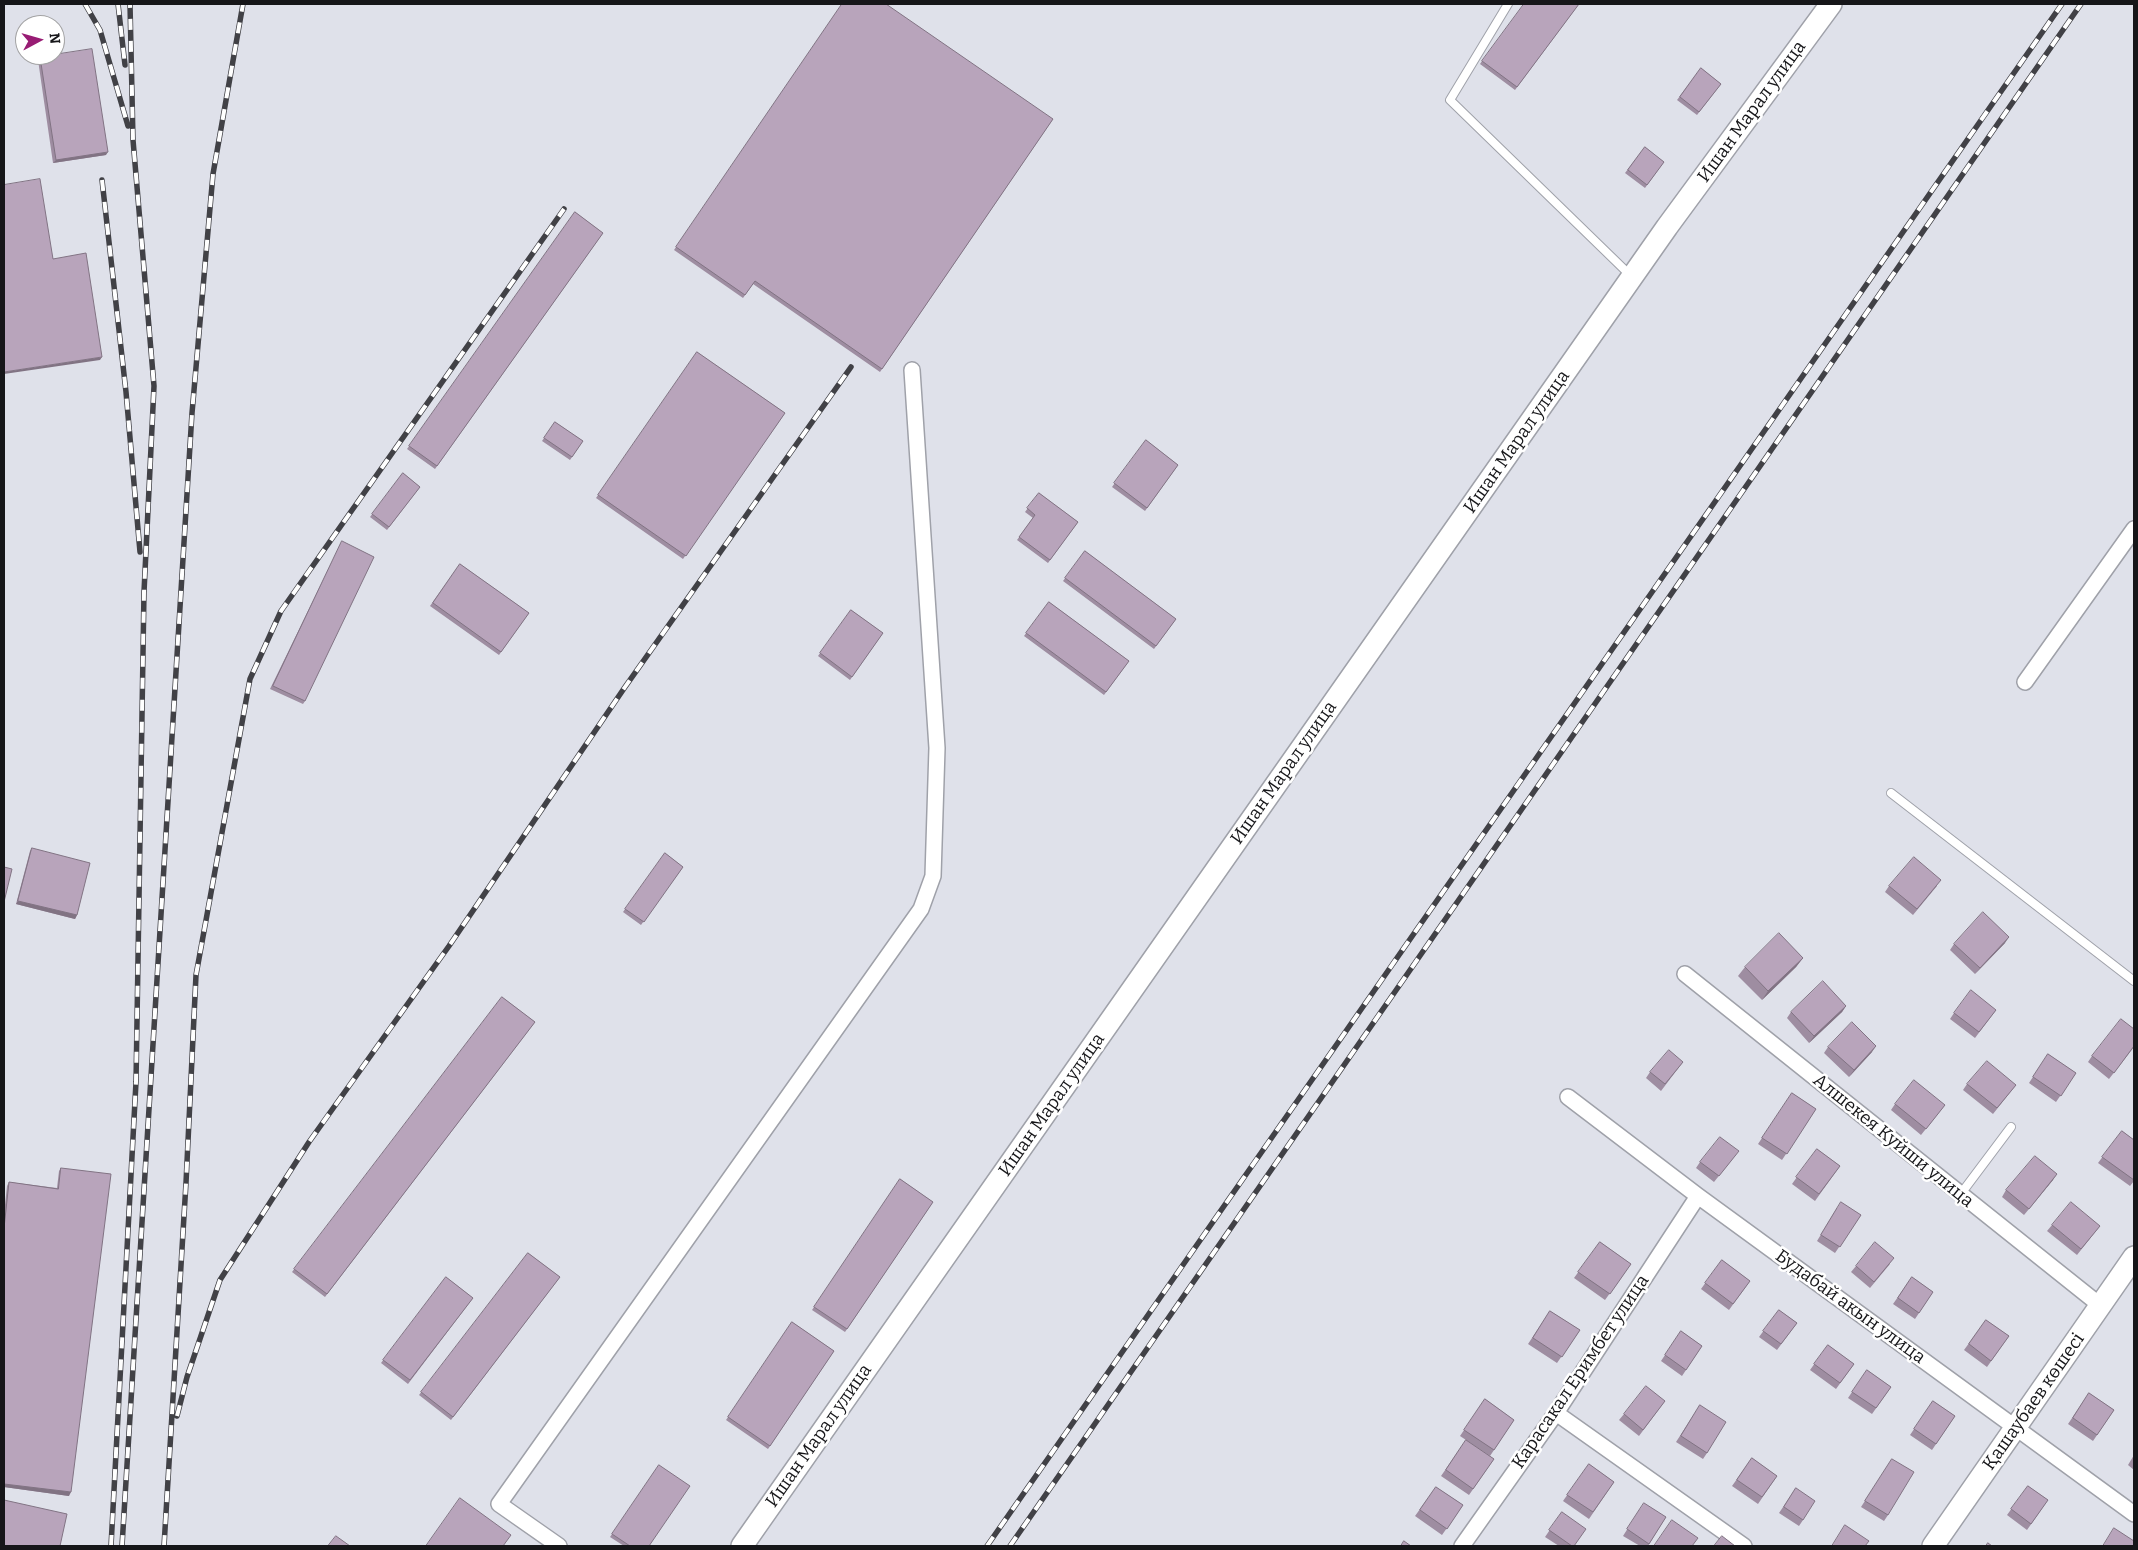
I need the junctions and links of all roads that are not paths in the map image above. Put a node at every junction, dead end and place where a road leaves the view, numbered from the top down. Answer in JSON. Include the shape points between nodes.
{"nodes":[{"id":1,"x":1508,"y":4,"type":"edge"},
{"id":2,"x":1831,"y":4,"type":"edge"},
{"id":3,"x":1632,"y":277,"type":"junction"},
{"id":4,"x":912,"y":370,"type":"dead end"},
{"id":5,"x":2134,"y":529,"type":"edge"},
{"id":6,"x":2025,"y":682,"type":"dead end"},
{"id":7,"x":1891,"y":793,"type":"dead end"},
{"id":8,"x":1686,"y":974,"type":"dead end"},
{"id":9,"x":2134,"y":981,"type":"edge"},
{"id":10,"x":1568,"y":1097,"type":"dead end"},
{"id":11,"x":2011,"y":1128,"type":"dead end"},
{"id":12,"x":1960,"y":1195,"type":"junction"},
{"id":13,"x":1698,"y":1196,"type":"junction"},
{"id":14,"x":2134,"y":1257,"type":"edge"},
{"id":15,"x":2101,"y":1306,"type":"junction"},
{"id":16,"x":1556,"y":1414,"type":"junction"},
{"id":17,"x":2017,"y":1429,"type":"junction"},
{"id":18,"x":2134,"y":1514,"type":"edge"},
{"id":19,"x":559,"y":1546,"type":"edge"},
{"id":20,"x":742,"y":1546,"type":"edge"},
{"id":21,"x":1462,"y":1546,"type":"edge"},
{"id":22,"x":1744,"y":1546,"type":"edge"},
{"id":23,"x":1933,"y":1546,"type":"edge"}],
"edges":[{"from":1,"to":3,"type":"lane","via":[[1450,100]]},
{"from":2,"to":3,"type":"main road","name":"Ишан Марал улица"},
{"from":3,"to":20,"type":"main road","name":"Ишан Марал улица"},
{"from":4,"to":19,"type":"street","via":[[937,748],[933,876],[921,909],[499,1504]]},
{"from":5,"to":6,"type":"street"},
{"from":7,"to":9,"type":"lane"},
{"from":8,"to":12,"type":"street","name":"Алшекея Куйши улица"},
{"from":10,"to":13,"type":"street","name":"Будабай акын улица"},
{"from":11,"to":12,"type":"lane"},
{"from":12,"to":15,"type":"street","name":"Алшекея Куйши улица"},
{"from":13,"to":16,"type":"street","name":"Карасакал Еримбет улица"},
{"from":13,"to":17,"type":"street","name":"Будабай акын улица"},
{"from":14,"to":15,"type":"main road","name":"Қашаубаев көшесі"},
{"from":15,"to":17,"type":"main road","name":"Қашаубаев көшесі"},
{"from":16,"to":21,"type":"street","name":"Карасакал Еримбет улица"},
{"from":16,"to":22,"type":"street"},
{"from":17,"to":18,"type":"street","name":"Будабай акын улица"},
{"from":17,"to":23,"type":"main road","name":"Қашаубаев көшесі"}]}
